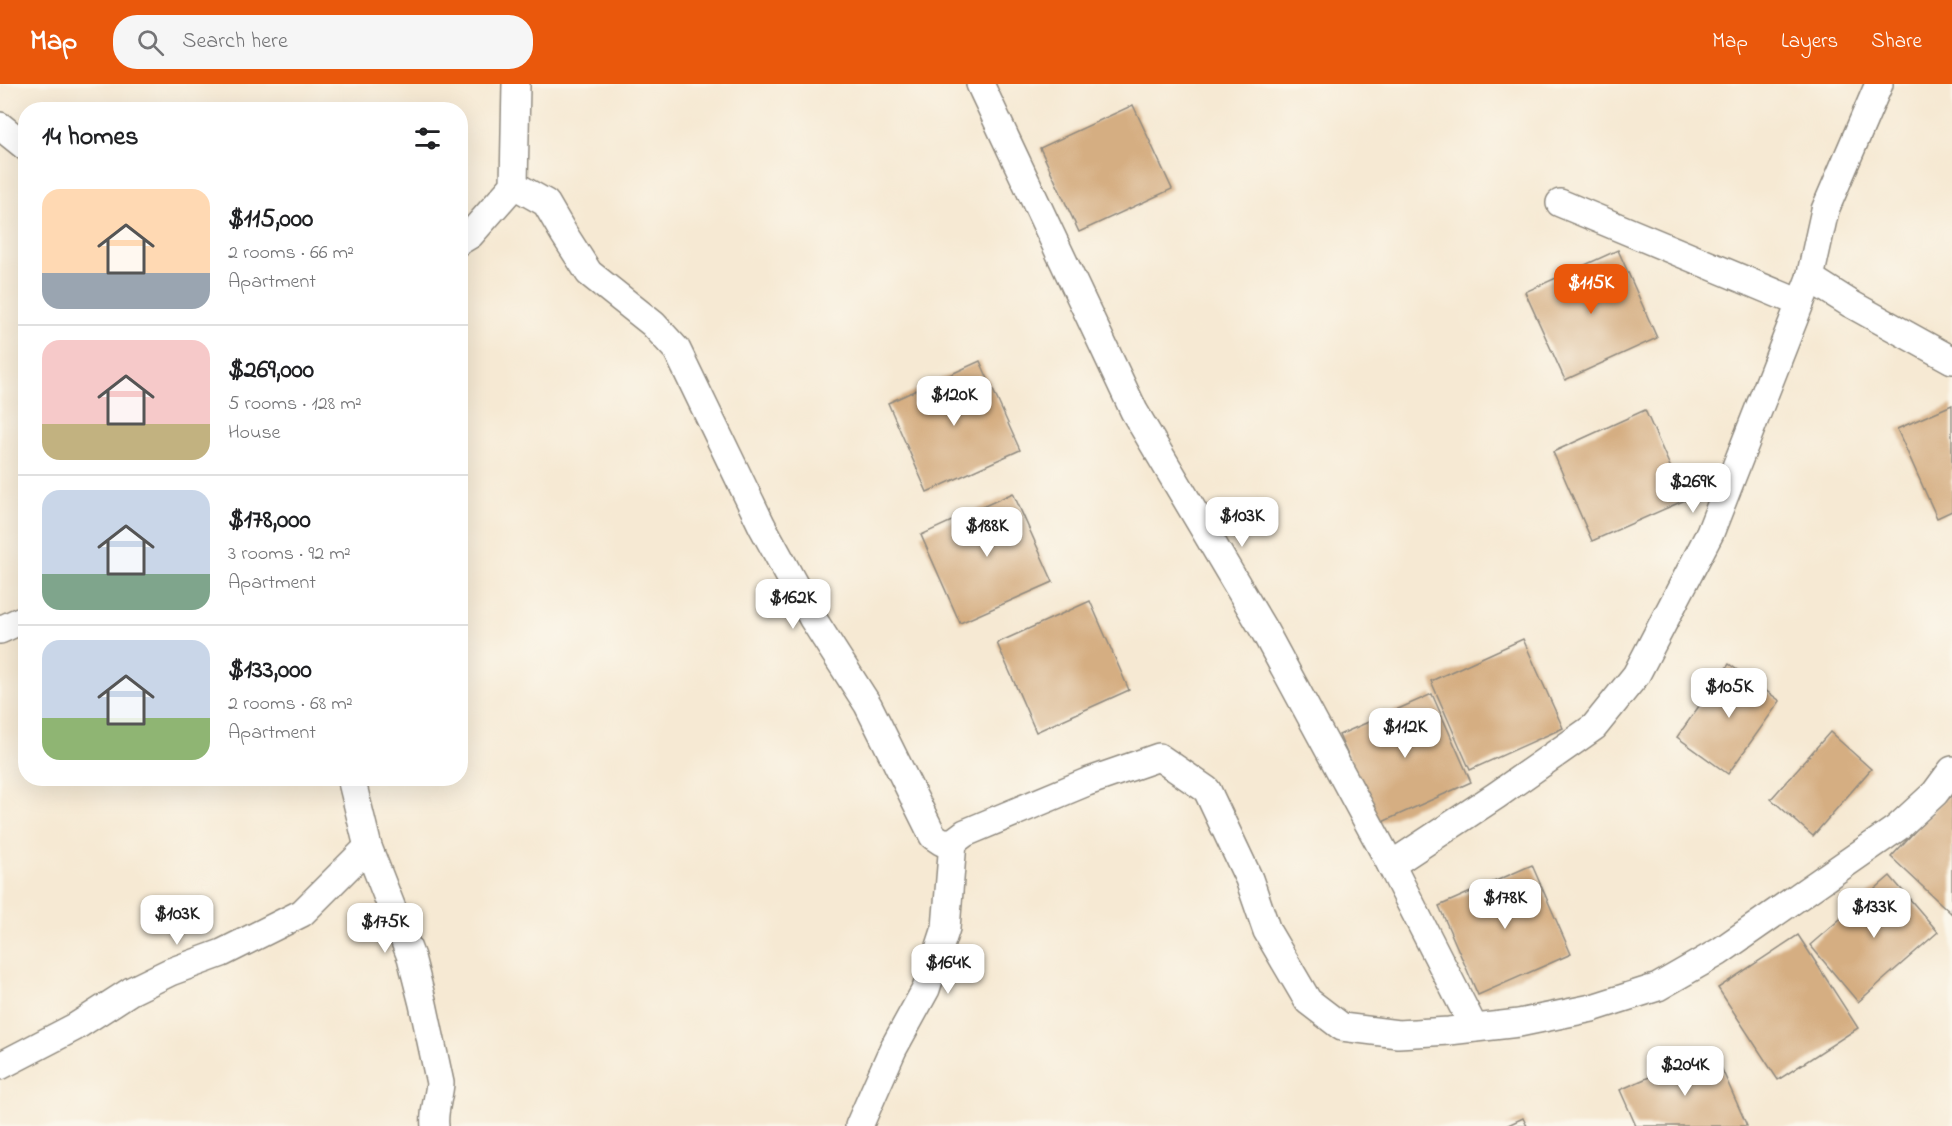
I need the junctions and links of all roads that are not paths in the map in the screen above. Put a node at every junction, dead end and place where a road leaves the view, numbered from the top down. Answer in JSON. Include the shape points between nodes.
{"nodes":[{"id":1,"x":516,"y":84,"type":"edge"},
{"id":2,"x":980,"y":84,"type":"edge"},
{"id":3,"x":1879,"y":84,"type":"edge"},
{"id":4,"x":0,"y":126,"type":"edge"},
{"id":5,"x":18,"y":141,"type":"edge"},
{"id":6,"x":514,"y":185,"type":"junction"},
{"id":7,"x":1560,"y":203,"type":"dead end"},
{"id":8,"x":468,"y":237,"type":"edge"},
{"id":9,"x":1810,"y":278,"type":"junction"},
{"id":10,"x":1800,"y":303,"type":"junction"},
{"id":11,"x":1952,"y":360,"type":"edge"},
{"id":12,"x":18,"y":622,"type":"edge"},
{"id":13,"x":0,"y":630,"type":"edge"},
{"id":14,"x":1952,"y":770,"type":"edge"},
{"id":15,"x":353,"y":786,"type":"edge"},
{"id":16,"x":953,"y":842,"type":"junction"},
{"id":17,"x":368,"y":847,"type":"junction"},
{"id":18,"x":1391,"y":865,"type":"junction"},
{"id":19,"x":1474,"y":1028,"type":"junction"},
{"id":20,"x":0,"y":1066,"type":"edge"},
{"id":21,"x":435,"y":1126,"type":"edge"},
{"id":22,"x":859,"y":1126,"type":"edge"}],
"edges":[{"from":1,"to":6,"type":"street"},
{"from":2,"to":18,"type":"street","via":[[1134,411],[1266,632]]},
{"from":3,"to":9,"type":"street","via":[[1825,210]]},
{"from":4,"to":5,"type":"street"},
{"from":6,"to":8,"type":"street"},
{"from":6,"to":16,"type":"street","via":[[546,203],[589,273],[653,324],[676,350],[762,526],[813,619],[868,705],[933,836],[942,842]]},
{"from":7,"to":10,"type":"street"},
{"from":9,"to":10,"type":"street"},
{"from":9,"to":11,"type":"street"},
{"from":10,"to":18,"type":"street","via":[[1710,533],[1636,675],[1594,727]]},
{"from":12,"to":13,"type":"street"},
{"from":14,"to":19,"type":"street","via":[[1935,793],[1897,828],[1719,952],[1658,987],[1592,1008]]},
{"from":15,"to":17,"type":"street"},
{"from":16,"to":19,"type":"street","via":[[965,833],[1087,782],[1160,757],[1208,790],[1249,879],[1267,931],[1308,1001],[1342,1026],[1364,1030],[1398,1034]]},
{"from":16,"to":22,"type":"street","via":[[946,928],[926,989],[893,1049]]},
{"from":17,"to":20,"type":"street","via":[[302,913],[222,953],[131,991],[75,1027]]},
{"from":17,"to":21,"type":"street","via":[[411,957],[423,1004],[440,1083]]},
{"from":18,"to":19,"type":"street"}]}
